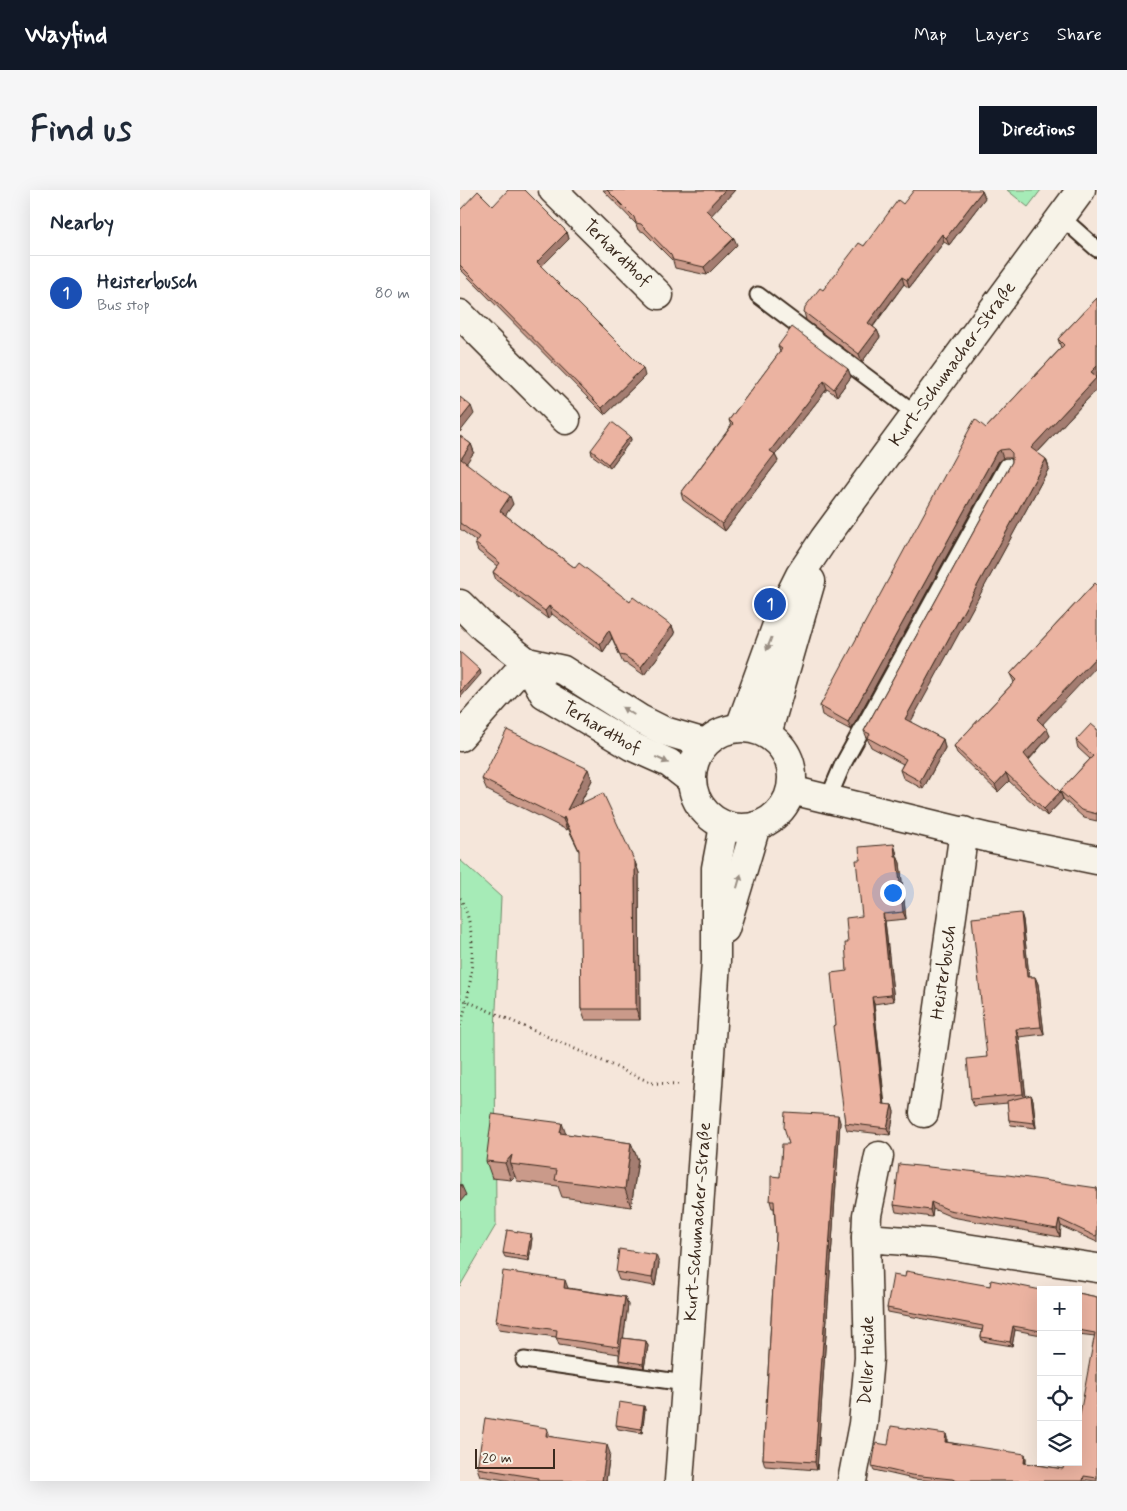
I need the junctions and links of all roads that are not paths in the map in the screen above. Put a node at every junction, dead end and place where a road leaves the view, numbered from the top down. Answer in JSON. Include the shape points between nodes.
{"nodes":[{"id":1,"x":553,"y":190,"type":"edge"},
{"id":2,"x":1081,"y":190,"type":"edge"},
{"id":3,"x":1061,"y":217,"type":"junction"},
{"id":4,"x":1097,"y":249,"type":"edge"},
{"id":5,"x":659,"y":295,"type":"dead end"},
{"id":6,"x":758,"y":295,"type":"dead end"},
{"id":7,"x":460,"y":314,"type":"edge"},
{"id":8,"x":916,"y":414,"type":"junction"},
{"id":9,"x":566,"y":420,"type":"dead end"},
{"id":10,"x":1007,"y":466,"type":"edge"},
{"id":11,"x":824,"y":539,"type":"junction"},
{"id":12,"x":460,"y":604,"type":"edge"},
{"id":13,"x":527,"y":662,"type":"junction"},
{"id":14,"x":740,"y":727,"type":"junction"},
{"id":15,"x":767,"y":734,"type":"junction"},
{"id":16,"x":460,"y":738,"type":"edge"},
{"id":17,"x":704,"y":743,"type":"junction"},
{"id":18,"x":691,"y":780,"type":"junction"},
{"id":19,"x":790,"y":790,"type":"junction"},
{"id":20,"x":828,"y":799,"type":"junction"},
{"id":21,"x":724,"y":826,"type":"junction"},
{"id":22,"x":756,"y":826,"type":"junction"},
{"id":23,"x":964,"y":831,"type":"junction"},
{"id":24,"x":1097,"y":860,"type":"edge"},
{"id":25,"x":716,"y":961,"type":"junction"},
{"id":26,"x":924,"y":1113,"type":"dead end"},
{"id":27,"x":879,"y":1156,"type":"dead end"},
{"id":28,"x":866,"y":1238,"type":"junction"},
{"id":29,"x":1097,"y":1268,"type":"edge"},
{"id":30,"x":524,"y":1360,"type":"dead end"},
{"id":31,"x":685,"y":1383,"type":"junction"},
{"id":32,"x":679,"y":1481,"type":"edge"},
{"id":33,"x":852,"y":1481,"type":"edge"}],
"edges":[{"from":1,"to":5,"type":"street","name":"Terhardthof"},
{"from":2,"to":3,"type":"street","name":"Kurt-Schumacher-Straße"},
{"from":3,"to":4,"type":"lane"},
{"from":3,"to":8,"type":"street","name":"Kurt-Schumacher-Straße"},
{"from":6,"to":8,"type":"lane"},
{"from":7,"to":9,"type":"street"},
{"from":8,"to":11,"type":"street","name":"Kurt-Schumacher-Straße"},
{"from":10,"to":20,"type":"lane","via":[[843,764]]},
{"from":11,"to":14,"type":"street","name":"Kurt-Schumacher-Straße","one_way":true,"via":[[782,610]]},
{"from":11,"to":15,"type":"street","name":"Kurt-Schumacher-Straße"},
{"from":12,"to":13,"type":"street","name":"Terhardthof"},
{"from":13,"to":16,"type":"street"},
{"from":17,"to":13,"type":"street","name":"Terhardthof","one_way":true,"via":[[664,731],[640,719],[563,670]]},
{"from":13,"to":18,"type":"street","name":"Terhardthof","one_way":true,"via":[[544,694],[631,746],[668,763]]},
{"from":14,"to":15,"type":"street"},
{"from":14,"to":17,"type":"street","via":[[721,732]]},
{"from":15,"to":19,"type":"street","via":[[788,756],[793,775]]},
{"from":17,"to":18,"type":"street","via":[[694,760]]},
{"from":18,"to":21,"type":"street","via":[[696,799],[707,815]]},
{"from":19,"to":20,"type":"street"},
{"from":19,"to":22,"type":"street","via":[[790,796],[779,812]]},
{"from":20,"to":23,"type":"street"},
{"from":21,"to":22,"type":"street","via":[[744,829]]},
{"from":21,"to":25,"type":"street","name":"Kurt-Schumacher-Straße","via":[[716,868]]},
{"from":25,"to":22,"type":"street","name":"Kurt-Schumacher-Straße","one_way":true},
{"from":23,"to":24,"type":"street"},
{"from":23,"to":26,"type":"street","name":"Heisterbusch"},
{"from":25,"to":31,"type":"street","name":"Kurt-Schumacher-Straße"},
{"from":27,"to":28,"type":"street","name":"Deller Heide","via":[[867,1215]]},
{"from":28,"to":29,"type":"street","via":[[933,1242]]},
{"from":28,"to":33,"type":"street","name":"Deller Heide","via":[[869,1358],[864,1424]]},
{"from":30,"to":31,"type":"lane"},
{"from":31,"to":32,"type":"street","name":"Kurt-Schumacher-Straße"}]}
